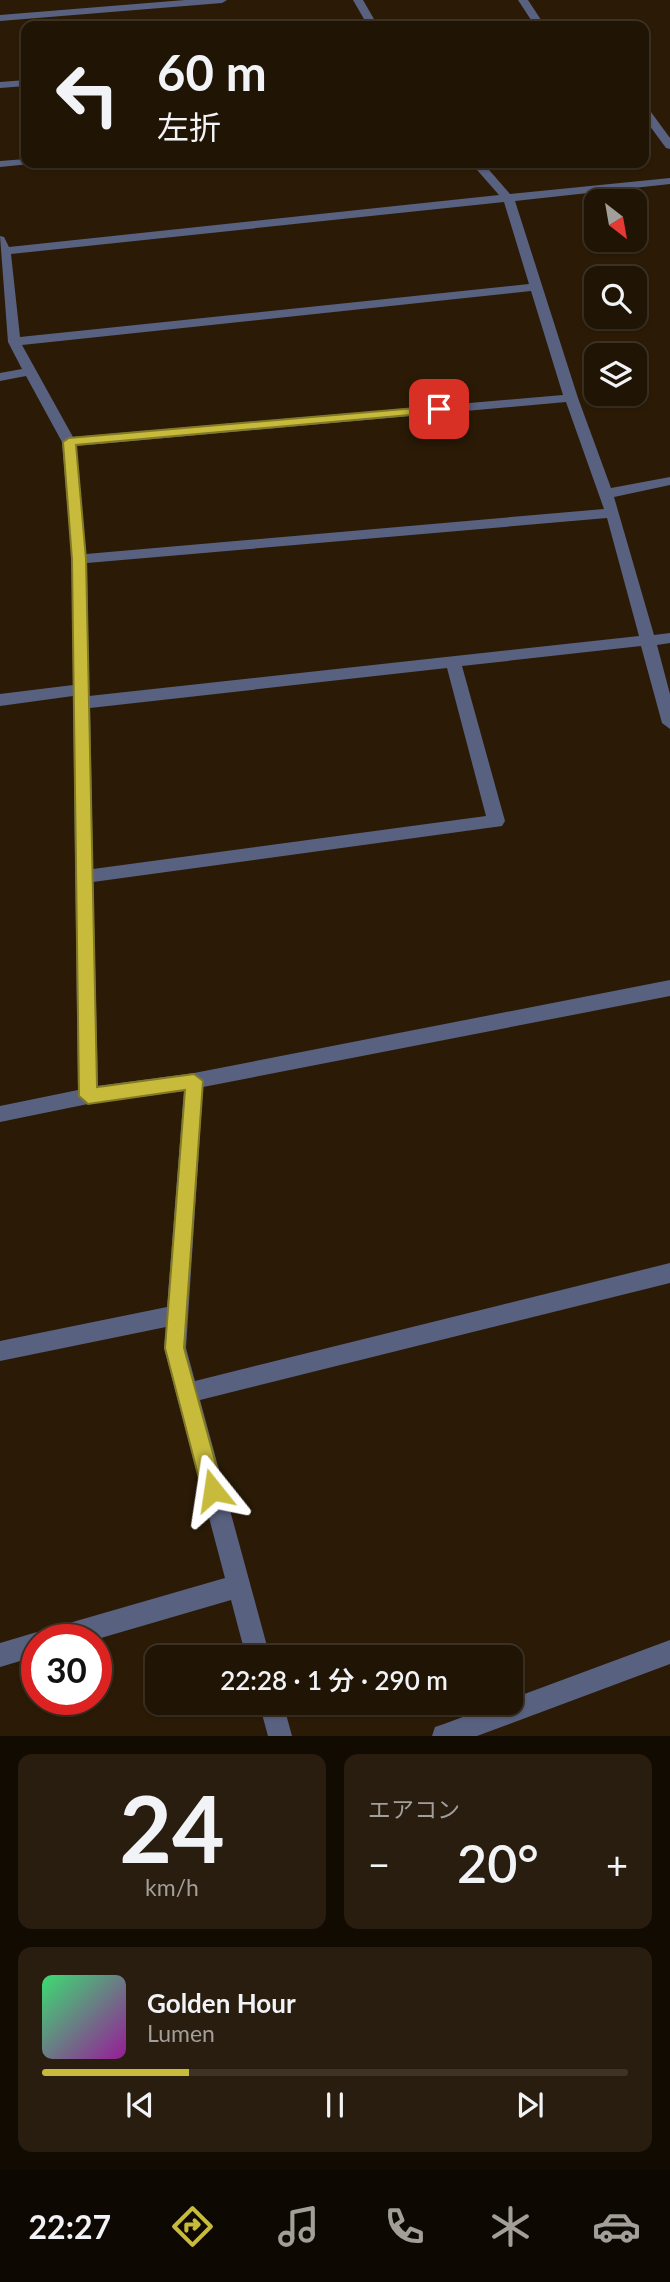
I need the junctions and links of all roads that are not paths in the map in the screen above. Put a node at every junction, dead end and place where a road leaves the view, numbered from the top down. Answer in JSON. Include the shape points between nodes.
{"nodes":[{"id":1,"x":222,"y":0,"type":"edge"},
{"id":2,"x":358,"y":0,"type":"edge"},
{"id":3,"x":523,"y":0,"type":"edge"},
{"id":4,"x":0,"y":18,"type":"edge"},
{"id":5,"x":370,"y":21,"type":"edge"},
{"id":6,"x":537,"y":21,"type":"edge"},
{"id":7,"x":21,"y":83,"type":"edge"},
{"id":8,"x":0,"y":85,"type":"edge"},
{"id":9,"x":649,"y":117,"type":"edge"},
{"id":10,"x":670,"y":146,"type":"edge"},
{"id":11,"x":21,"y":162,"type":"edge"},
{"id":12,"x":0,"y":164,"type":"edge"},
{"id":13,"x":481,"y":168,"type":"edge"},
{"id":14,"x":670,"y":181,"type":"edge"},
{"id":15,"x":509,"y":200,"type":"junction"},
{"id":16,"x":2,"y":246,"type":"edge"},
{"id":17,"x":536,"y":287,"type":"junction"},
{"id":18,"x":14,"y":342,"type":"junction"},
{"id":19,"x":30,"y":371,"type":"junction"},
{"id":20,"x":0,"y":377,"type":"edge"},
{"id":21,"x":571,"y":398,"type":"junction"},
{"id":22,"x":69,"y":442,"type":"junction"},
{"id":23,"x":670,"y":481,"type":"edge"},
{"id":24,"x":606,"y":494,"type":"junction"},
{"id":25,"x":613,"y":513,"type":"junction"},
{"id":26,"x":79,"y":559,"type":"junction"},
{"id":27,"x":670,"y":638,"type":"edge"},
{"id":28,"x":648,"y":640,"type":"junction"},
{"id":29,"x":453,"y":662,"type":"junction"},
{"id":30,"x":81,"y":697,"type":"junction"},
{"id":31,"x":0,"y":700,"type":"edge"},
{"id":32,"x":670,"y":723,"type":"edge"},
{"id":33,"x":83,"y":877,"type":"junction"},
{"id":34,"x":670,"y":989,"type":"edge"},
{"id":35,"x":194,"y":1081,"type":"junction"},
{"id":36,"x":88,"y":1096,"type":"junction"},
{"id":37,"x":0,"y":1114,"type":"edge"},
{"id":38,"x":670,"y":1273,"type":"edge"},
{"id":39,"x":177,"y":1315,"type":"junction"},
{"id":40,"x":0,"y":1351,"type":"edge"},
{"id":41,"x":187,"y":1393,"type":"junction"},
{"id":42,"x":239,"y":1586,"type":"junction"},
{"id":43,"x":107,"y":1624,"type":"edge"},
{"id":44,"x":255,"y":1645,"type":"edge"},
{"id":45,"x":21,"y":1649,"type":"edge"},
{"id":46,"x":670,"y":1651,"type":"edge"},
{"id":47,"x":0,"y":1655,"type":"edge"},
{"id":48,"x":274,"y":1715,"type":"edge"},
{"id":49,"x":280,"y":1736,"type":"edge"},
{"id":50,"x":444,"y":1736,"type":"edge"}],
"edges":[{"from":1,"to":4,"type":"street"},
{"from":2,"to":5,"type":"street"},
{"from":3,"to":6,"type":"street"},
{"from":7,"to":8,"type":"street"},
{"from":9,"to":10,"type":"street"},
{"from":11,"to":12,"type":"street"},
{"from":13,"to":15,"type":"street"},
{"from":14,"to":15,"type":"street"},
{"from":15,"to":16,"type":"street"},
{"from":15,"to":17,"type":"street"},
{"from":16,"to":18,"type":"street"},
{"from":17,"to":18,"type":"street"},
{"from":17,"to":21,"type":"street"},
{"from":18,"to":19,"type":"street"},
{"from":19,"to":20,"type":"street"},
{"from":19,"to":22,"type":"street"},
{"from":21,"to":22,"type":"street"},
{"from":21,"to":24,"type":"street"},
{"from":22,"to":26,"type":"street"},
{"from":23,"to":24,"type":"street"},
{"from":24,"to":25,"type":"street"},
{"from":25,"to":26,"type":"street"},
{"from":25,"to":28,"type":"street"},
{"from":26,"to":30,"type":"street"},
{"from":27,"to":28,"type":"street"},
{"from":28,"to":29,"type":"street"},
{"from":28,"to":32,"type":"street"},
{"from":29,"to":30,"type":"street"},
{"from":29,"to":33,"type":"street","via":[[496,821]]},
{"from":30,"to":31,"type":"street"},
{"from":30,"to":33,"type":"street"},
{"from":33,"to":36,"type":"street"},
{"from":34,"to":35,"type":"street"},
{"from":35,"to":36,"type":"street"},
{"from":35,"to":39,"type":"street"},
{"from":36,"to":37,"type":"street"},
{"from":38,"to":41,"type":"street"},
{"from":39,"to":40,"type":"street"},
{"from":39,"to":41,"type":"street","via":[[174,1348]]},
{"from":41,"to":42,"type":"street"},
{"from":42,"to":43,"type":"street"},
{"from":42,"to":44,"type":"street"},
{"from":45,"to":47,"type":"street"},
{"from":46,"to":50,"type":"street"},
{"from":48,"to":49,"type":"street"}]}
